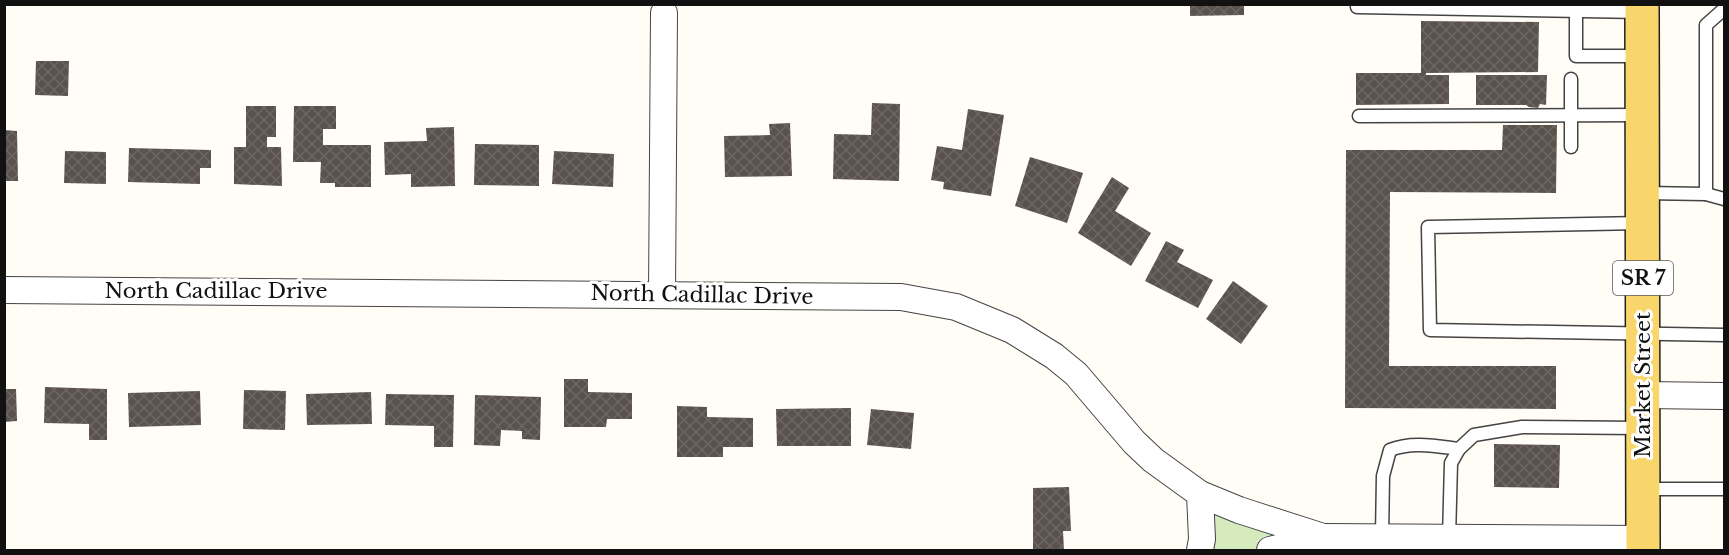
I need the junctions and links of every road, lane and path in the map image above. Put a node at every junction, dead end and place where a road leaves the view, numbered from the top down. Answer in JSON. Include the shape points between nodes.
{"nodes":[{"id":1,"x":1357,"y":4,"type":"edge"},
{"id":2,"x":1642,"y":8,"type":"edge"},
{"id":3,"x":1725,"y":9,"type":"edge"},
{"id":4,"x":1576,"y":11,"type":"junction"},
{"id":5,"x":664,"y":13,"type":"dead end"},
{"id":6,"x":1642,"y":56,"type":"junction"},
{"id":7,"x":1571,"y":79,"type":"dead end"},
{"id":8,"x":1571,"y":115,"type":"junction"},
{"id":9,"x":1642,"y":115,"type":"junction"},
{"id":10,"x":1359,"y":116,"type":"dead end"},
{"id":11,"x":1571,"y":147,"type":"dead end"},
{"id":12,"x":1706,"y":194,"type":"junction"},
{"id":13,"x":1725,"y":199,"type":"edge"},
{"id":14,"x":1643,"y":208,"type":"junction"},
{"id":15,"x":4,"y":290,"type":"edge"},
{"id":16,"x":662,"y":294,"type":"junction"},
{"id":17,"x":1643,"y":334,"type":"junction"},
{"id":18,"x":1725,"y":335,"type":"edge"},
{"id":19,"x":1644,"y":395,"type":"junction"},
{"id":20,"x":1725,"y":396,"type":"edge"},
{"id":21,"x":1644,"y":428,"type":"junction"},
{"id":22,"x":1459,"y":448,"type":"junction"},
{"id":23,"x":1643,"y":489,"type":"junction"},
{"id":24,"x":1725,"y":489,"type":"edge"},
{"id":25,"x":1200,"y":494,"type":"junction"},
{"id":26,"x":1323,"y":537,"type":"junction"},
{"id":27,"x":1382,"y":537,"type":"junction"},
{"id":28,"x":1434,"y":542,"type":"edge"},
{"id":29,"x":1541,"y":545,"type":"edge"},
{"id":30,"x":1643,"y":545,"type":"edge"},
{"id":31,"x":1200,"y":550,"type":"edge"},
{"id":32,"x":1270,"y":550,"type":"edge"}],
"edges":[{"from":1,"to":4,"type":"lane"},
{"from":2,"to":4,"type":"lane"},
{"from":2,"to":6,"type":"main road","name":"Market Street","number":"SR 7"},
{"from":3,"to":12,"type":"lane","via":[[1707,25]]},
{"from":4,"to":6,"type":"lane","via":[[1576,56]]},
{"from":5,"to":16,"type":"street"},
{"from":6,"to":9,"type":"main road","name":"Market Street","number":"SR 7"},
{"from":7,"to":8,"type":"lane"},
{"from":8,"to":9,"type":"lane"},
{"from":8,"to":10,"type":"lane"},
{"from":8,"to":11,"type":"lane"},
{"from":9,"to":14,"type":"main road","name":"Market Street","number":"SR 7"},
{"from":12,"to":13,"type":"lane"},
{"from":12,"to":14,"type":"lane"},
{"from":14,"to":17,"type":"main road","name":"Market Street","number":"SR 7"},
{"from":14,"to":17,"type":"lane","via":[[1428,227],[1430,330]]},
{"from":15,"to":16,"type":"street","name":"North Cadillac Drive"},
{"from":16,"to":25,"type":"street","name":"North Cadillac Drive","via":[[901,297],[974,313],[1012,330],[1054,356],[1094,394],[1134,442]]},
{"from":17,"to":18,"type":"lane"},
{"from":17,"to":19,"type":"main road","name":"Market Street","number":"SR 7"},
{"from":19,"to":20,"type":"street"},
{"from":19,"to":21,"type":"main road","name":"Market Street","number":"SR 7"},
{"from":21,"to":22,"type":"lane","via":[[1522,427],[1474,435]]},
{"from":21,"to":23,"type":"main road","name":"Market Street","number":"SR 7"},
{"from":22,"to":27,"type":"lane","via":[[1428,445],[1390,450],[1383,476]]},
{"from":22,"to":28,"type":"lane","via":[[1451,463]]},
{"from":23,"to":24,"type":"lane"},
{"from":23,"to":30,"type":"main road","name":"Market Street","number":"SR 7"},
{"from":25,"to":26,"type":"street","name":"North Cadillac Drive"},
{"from":25,"to":31,"type":"street"},
{"from":26,"to":27,"type":"street"},
{"from":26,"to":32,"type":"street"},
{"from":27,"to":28,"type":"street"},
{"from":28,"to":29,"type":"street"},
{"from":29,"to":30,"type":"street"}]}
